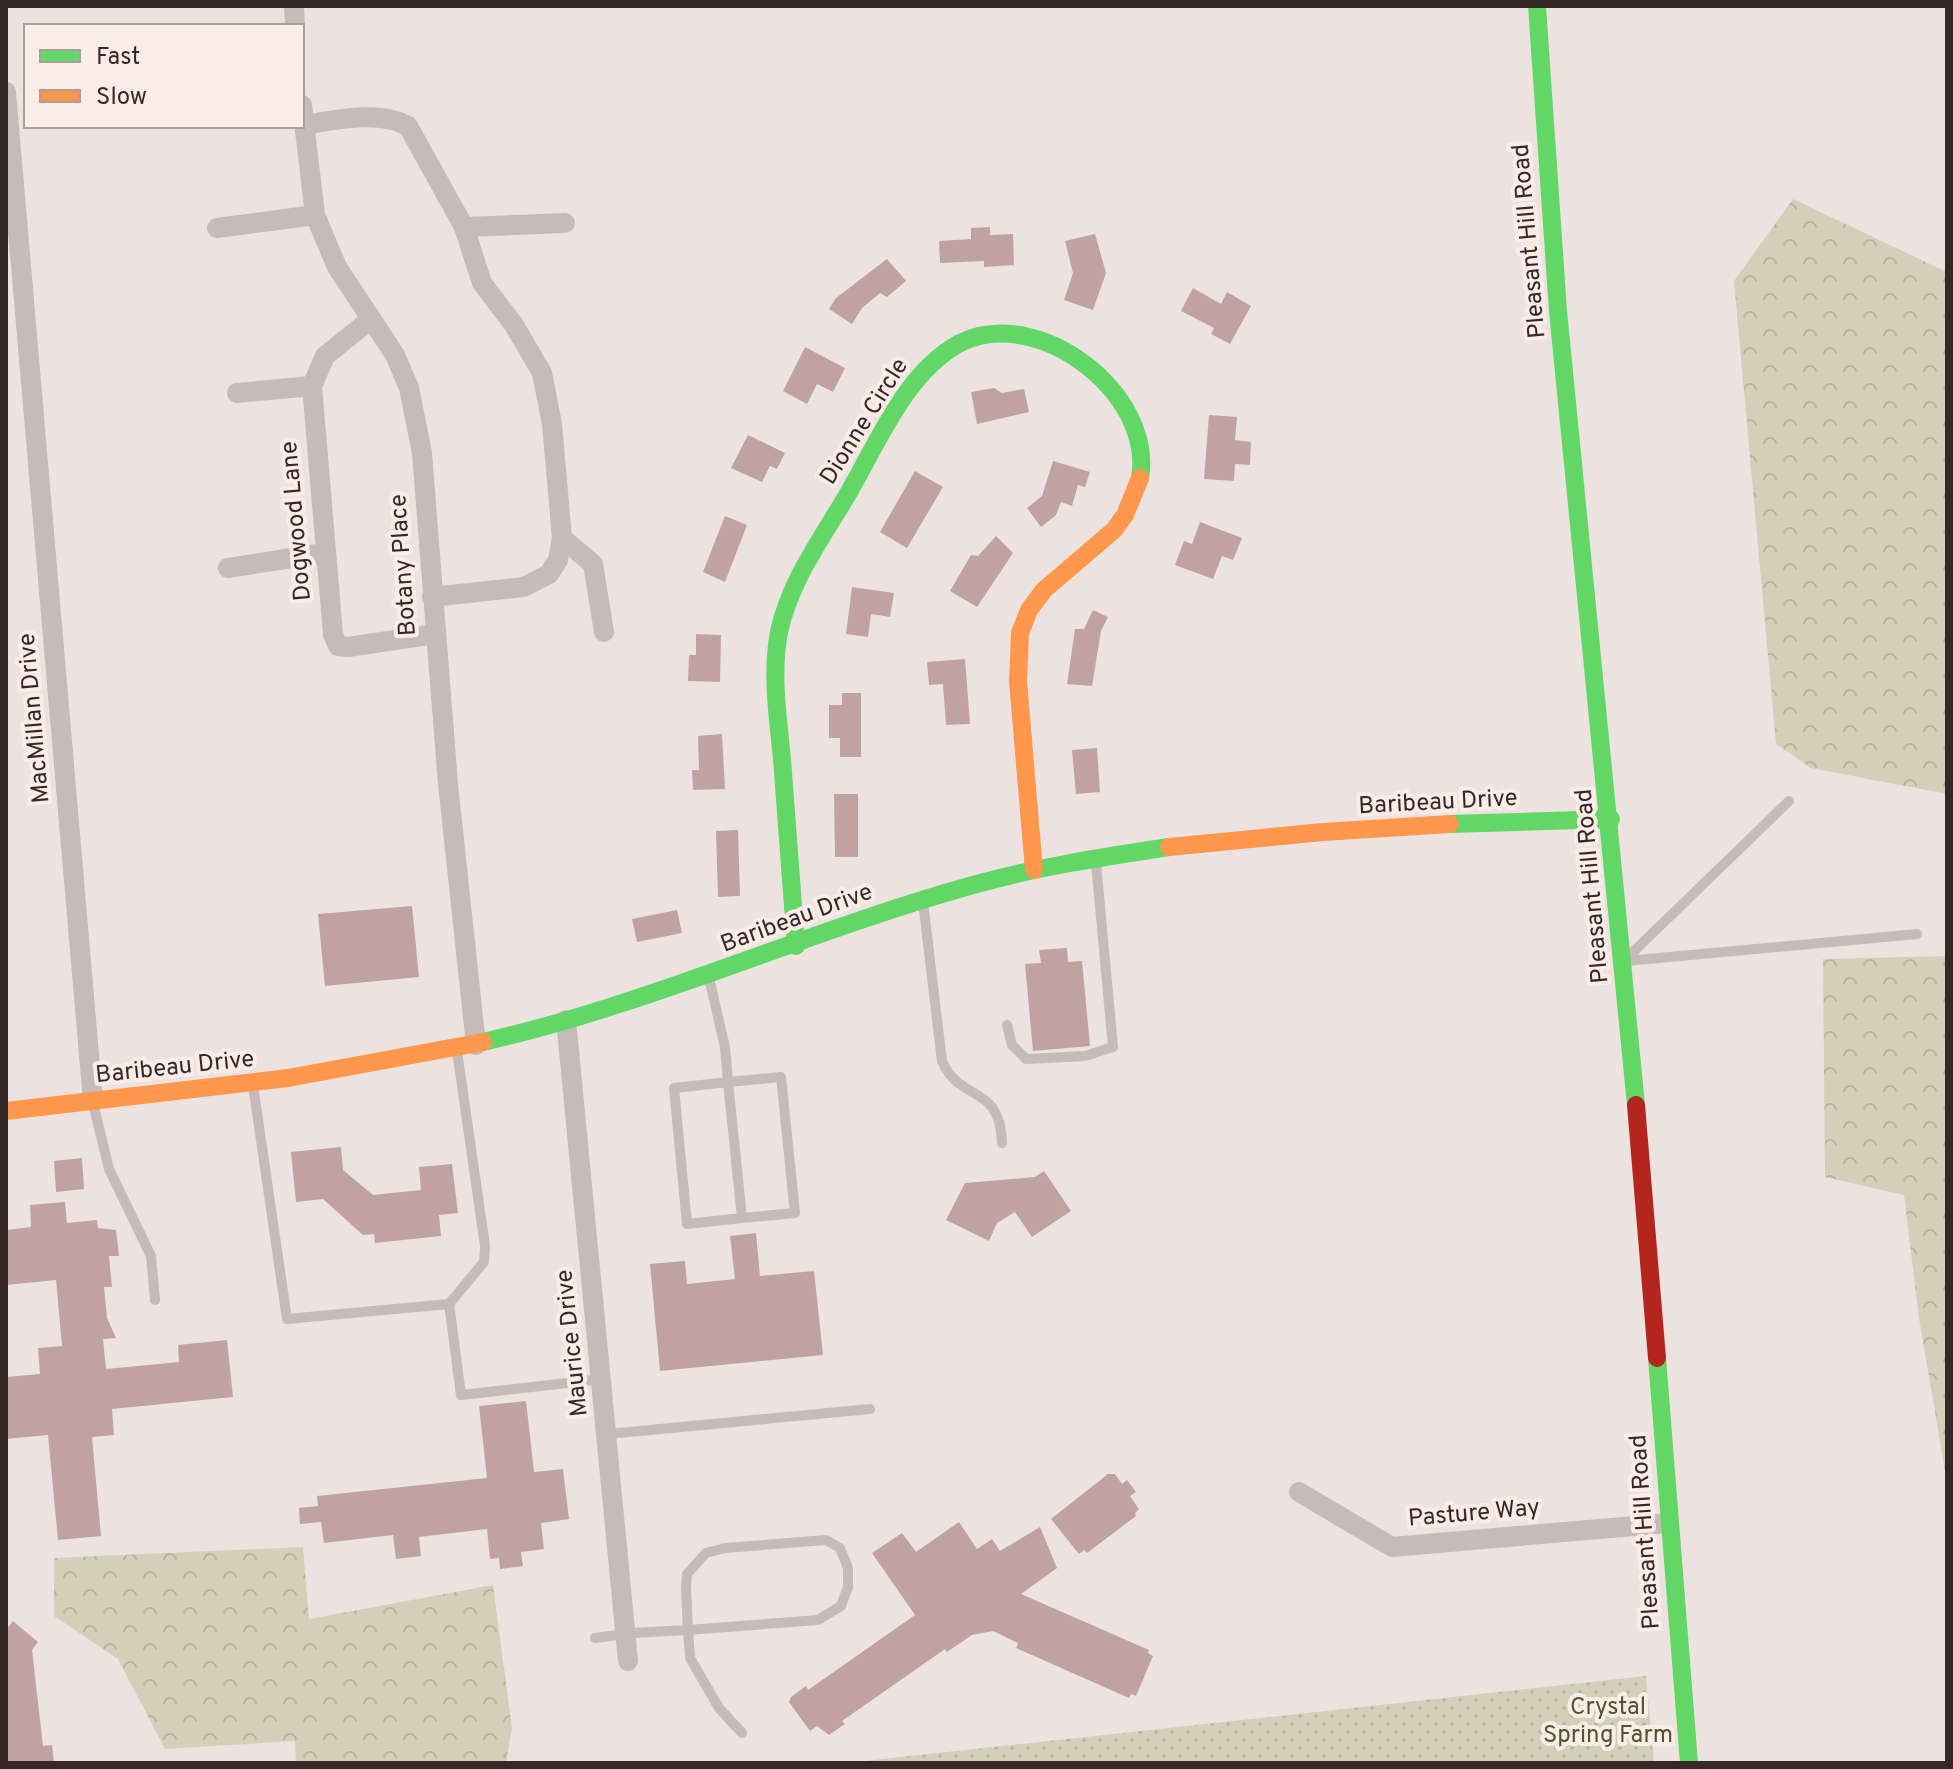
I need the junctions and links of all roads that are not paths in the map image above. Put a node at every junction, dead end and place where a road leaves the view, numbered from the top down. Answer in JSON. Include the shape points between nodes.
{"nodes":[{"id":1,"x":1537,"y":6,"type":"edge"},
{"id":2,"x":6,"y":92,"type":"edge"},
{"id":3,"x":304,"y":115,"type":"edge"},
{"id":4,"x":304,"y":123,"type":"edge"},
{"id":5,"x":315,"y":215,"type":"junction"},
{"id":6,"x":565,"y":223,"type":"dead end"},
{"id":7,"x":464,"y":227,"type":"junction"},
{"id":8,"x":217,"y":228,"type":"dead end"},
{"id":9,"x":371,"y":319,"type":"junction"},
{"id":10,"x":312,"y":386,"type":"junction"},
{"id":11,"x":237,"y":393,"type":"dead end"},
{"id":12,"x":562,"y":538,"type":"junction"},
{"id":13,"x":324,"y":553,"type":"junction"},
{"id":14,"x":228,"y":568,"type":"dead end"},
{"id":15,"x":432,"y":597,"type":"junction"},
{"id":16,"x":604,"y":632,"type":"dead end"},
{"id":17,"x":435,"y":634,"type":"junction"},
{"id":18,"x":1789,"y":801,"type":"dead end"},
{"id":19,"x":1611,"y":819,"type":"junction"},
{"id":20,"x":1095,"y":858,"type":"junction"},
{"id":21,"x":1034,"y":870,"type":"junction"},
{"id":22,"x":923,"y":900,"type":"junction"},
{"id":23,"x":1917,"y":934,"type":"dead end"},
{"id":24,"x":796,"y":946,"type":"junction"},
{"id":25,"x":1624,"y":961,"type":"junction"},
{"id":26,"x":709,"y":976,"type":"junction"},
{"id":27,"x":566,"y":1020,"type":"junction"},
{"id":28,"x":1007,"y":1025,"type":"dead end"},
{"id":29,"x":466,"y":1047,"type":"junction"},
{"id":30,"x":728,"y":1082,"type":"junction"},
{"id":31,"x":253,"y":1083,"type":"junction"},
{"id":32,"x":93,"y":1101,"type":"junction"},
{"id":33,"x":6,"y":1111,"type":"edge"},
{"id":34,"x":1002,"y":1143,"type":"dead end"},
{"id":35,"x":742,"y":1218,"type":"junction"},
{"id":36,"x":155,"y":1300,"type":"dead end"},
{"id":37,"x":449,"y":1304,"type":"junction"},
{"id":38,"x":602,"y":1379,"type":"junction"},
{"id":39,"x":870,"y":1409,"type":"dead end"},
{"id":40,"x":608,"y":1434,"type":"junction"},
{"id":41,"x":1299,"y":1492,"type":"dead end"},
{"id":42,"x":1669,"y":1523,"type":"junction"},
{"id":43,"x":688,"y":1630,"type":"junction"},
{"id":44,"x":625,"y":1634,"type":"junction"},
{"id":45,"x":595,"y":1638,"type":"dead end"},
{"id":46,"x":628,"y":1661,"type":"dead end"},
{"id":47,"x":742,"y":1733,"type":"dead end"},
{"id":48,"x":1689,"y":1763,"type":"edge"}],
"edges":[{"from":1,"to":19,"type":"street","name":"Pleasant Hill Road","via":[[1547,188]]},
{"from":2,"to":32,"type":"street","name":"MacMillan Drive"},
{"from":3,"to":7,"type":"street","via":[[395,119],[408,126]]},
{"from":4,"to":5,"type":"street","name":"Botany Place"},
{"from":5,"to":8,"type":"street"},
{"from":5,"to":9,"type":"street","name":"Botany Place","via":[[337,267]]},
{"from":6,"to":7,"type":"street"},
{"from":7,"to":12,"type":"street","via":[[482,283],[542,373]]},
{"from":9,"to":10,"type":"street","via":[[325,356]]},
{"from":9,"to":15,"type":"street","name":"Botany Place","via":[[409,388],[422,453]]},
{"from":10,"to":11,"type":"street"},
{"from":10,"to":13,"type":"street","name":"Dogwood Lane"},
{"from":12,"to":15,"type":"street","via":[[549,574],[524,587]]},
{"from":12,"to":16,"type":"street","via":[[593,564]]},
{"from":13,"to":14,"type":"street"},
{"from":13,"to":17,"type":"street","name":"Dogwood Lane","via":[[338,646]]},
{"from":15,"to":17,"type":"street","name":"Botany Place"},
{"from":17,"to":29,"type":"street","name":"Botany Place","via":[[464,956]]},
{"from":18,"to":25,"type":"lane"},
{"from":19,"to":20,"type":"street","name":"Baribeau Drive","via":[[1221,839]]},
{"from":19,"to":25,"type":"street","name":"Pleasant Hill Road"},
{"from":20,"to":21,"type":"street","name":"Baribeau Drive"},
{"from":20,"to":28,"type":"lane","via":[[1113,1047],[1085,1056],[1026,1059],[1012,1045]]},
{"from":21,"to":22,"type":"street","name":"Baribeau Drive"},
{"from":21,"to":24,"type":"street","name":"Dionne Circle","via":[[1017,649],[1021,632],[1048,584],[1122,524],[1141,480],[1142,449],[1123,401],[1081,362],[1044,342],[980,336],[943,352],[907,391],[783,616],[776,680]]},
{"from":22,"to":24,"type":"street","name":"Baribeau Drive"},
{"from":22,"to":34,"type":"lane","via":[[942,1061],[947,1073],[998,1113]]},
{"from":23,"to":25,"type":"lane"},
{"from":24,"to":26,"type":"street","name":"Baribeau Drive"},
{"from":25,"to":42,"type":"street","name":"Pleasant Hill Road"},
{"from":26,"to":27,"type":"street","name":"Baribeau Drive"},
{"from":26,"to":30,"type":"lane"},
{"from":27,"to":29,"type":"street","name":"Baribeau Drive"},
{"from":27,"to":38,"type":"street","name":"Maurice Drive"},
{"from":29,"to":31,"type":"street","name":"Baribeau Drive"},
{"from":29,"to":37,"type":"lane","via":[[484,1262]]},
{"from":30,"to":35,"type":"lane"},
{"from":30,"to":35,"type":"lane","via":[[781,1077],[786,1122],[795,1213]]},
{"from":30,"to":35,"type":"lane","via":[[674,1088],[687,1224]]},
{"from":31,"to":32,"type":"street","name":"Baribeau Drive"},
{"from":31,"to":37,"type":"lane","via":[[287,1319]]},
{"from":32,"to":33,"type":"street","name":"Baribeau Drive"},
{"from":32,"to":36,"type":"lane","via":[[109,1169],[151,1256]]},
{"from":37,"to":38,"type":"lane","via":[[461,1395]]},
{"from":38,"to":40,"type":"street","name":"Maurice Drive"},
{"from":39,"to":40,"type":"lane"},
{"from":40,"to":44,"type":"street","name":"Maurice Drive"},
{"from":41,"to":42,"type":"street","name":"Pasture Way","via":[[1392,1547]]},
{"from":42,"to":48,"type":"street","name":"Pleasant Hill Road"},
{"from":43,"to":43,"type":"lane","via":[[818,1620],[841,1606],[848,1587],[840,1548],[826,1540],[800,1540],[706,1553],[687,1574]]},
{"from":43,"to":44,"type":"lane"},
{"from":43,"to":47,"type":"lane","via":[[690,1658],[705,1687]]},
{"from":44,"to":45,"type":"lane"},
{"from":44,"to":46,"type":"street","name":"Maurice Drive"}]}
